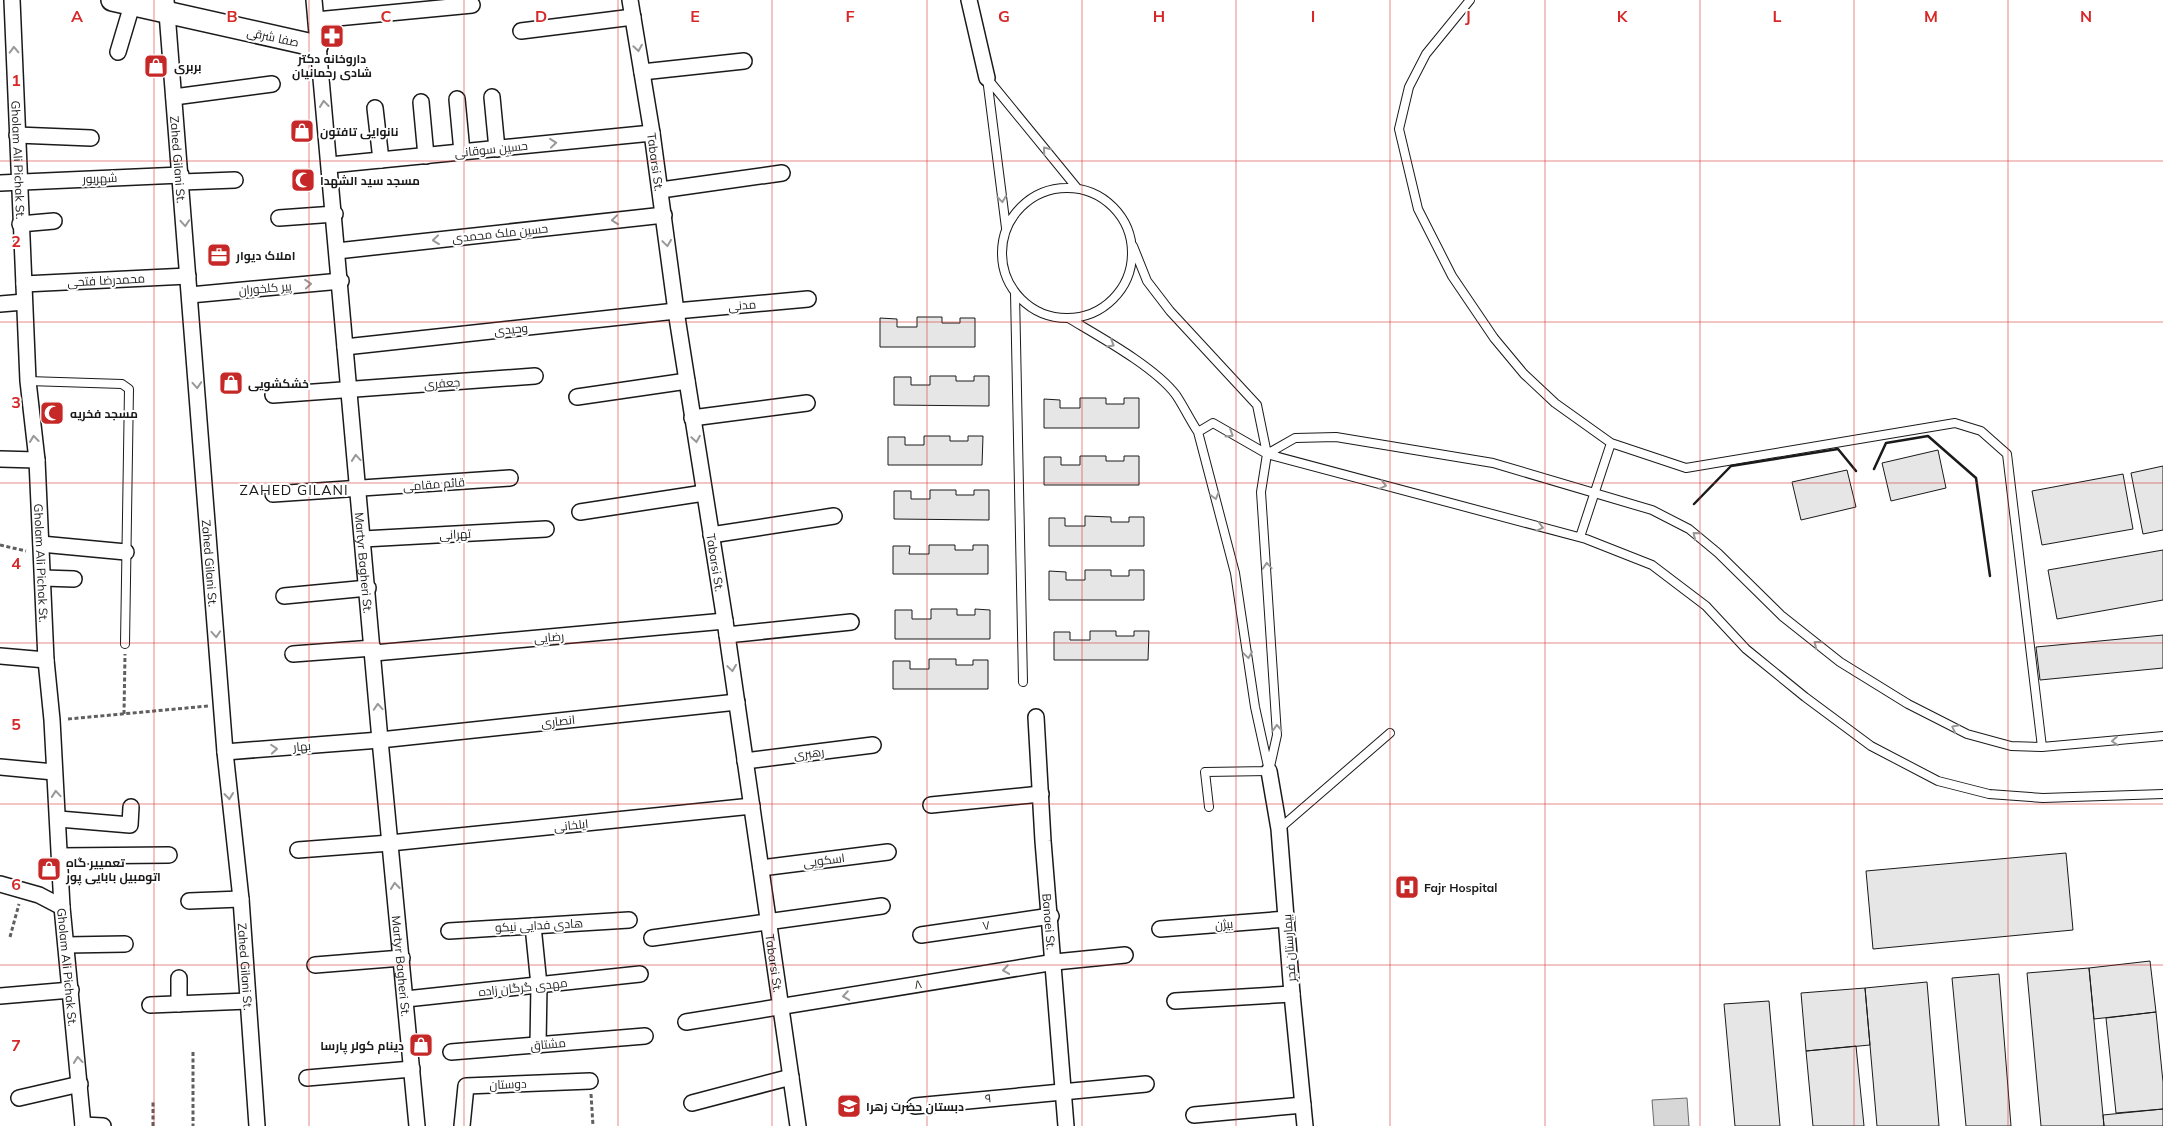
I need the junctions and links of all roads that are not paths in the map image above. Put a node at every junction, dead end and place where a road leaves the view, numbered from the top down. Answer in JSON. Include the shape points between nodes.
{"nodes":[{"id":1,"x":12,"y":0,"type":"edge"},
{"id":2,"x":314,"y":0,"type":"edge"},
{"id":3,"x":630,"y":0,"type":"edge"},
{"id":4,"x":969,"y":0,"type":"edge"},
{"id":5,"x":1470,"y":0,"type":"edge"},
{"id":6,"x":122,"y":2,"type":"edge"},
{"id":7,"x":472,"y":5,"type":"dead end"},
{"id":8,"x":167,"y":7,"type":"edge"},
{"id":9,"x":633,"y":17,"type":"junction"},
{"id":10,"x":316,"y":20,"type":"junction"},
{"id":11,"x":521,"y":31,"type":"dead end"},
{"id":12,"x":317,"y":46,"type":"junction"},
{"id":13,"x":118,"y":52,"type":"dead end"},
{"id":14,"x":744,"y":60,"type":"dead end"},
{"id":15,"x":642,"y":72,"type":"junction"},
{"id":16,"x":987,"y":78,"type":"junction"},
{"id":17,"x":7,"y":82,"type":"edge"},
{"id":18,"x":272,"y":84,"type":"dead end"},
{"id":19,"x":174,"y":97,"type":"junction"},
{"id":20,"x":492,"y":97,"type":"dead end"},
{"id":21,"x":457,"y":99,"type":"dead end"},
{"id":22,"x":421,"y":102,"type":"dead end"},
{"id":23,"x":375,"y":108,"type":"dead end"},
{"id":24,"x":652,"y":133,"type":"junction"},
{"id":25,"x":18,"y":135,"type":"junction"},
{"id":26,"x":91,"y":138,"type":"dead end"},
{"id":27,"x":497,"y":149,"type":"junction"},
{"id":28,"x":462,"y":152,"type":"junction"},
{"id":29,"x":426,"y":156,"type":"junction"},
{"id":30,"x":381,"y":160,"type":"junction"},
{"id":31,"x":330,"y":165,"type":"junction"},
{"id":32,"x":782,"y":173,"type":"dead end"},
{"id":33,"x":181,"y":179,"type":"junction"},
{"id":34,"x":235,"y":180,"type":"dead end"},
{"id":35,"x":18,"y":181,"type":"junction"},
{"id":36,"x":0,"y":182,"type":"edge"},
{"id":37,"x":1077,"y":188,"type":"junction"},
{"id":38,"x":661,"y":190,"type":"junction"},
{"id":39,"x":335,"y":214,"type":"junction"},
{"id":40,"x":664,"y":215,"type":"junction"},
{"id":41,"x":279,"y":218,"type":"dead end"},
{"id":42,"x":54,"y":221,"type":"dead end"},
{"id":43,"x":20,"y":224,"type":"junction"},
{"id":44,"x":1006,"y":228,"type":"junction"},
{"id":45,"x":1133,"y":246,"type":"junction"},
{"id":46,"x":337,"y":251,"type":"junction"},
{"id":47,"x":188,"y":276,"type":"junction"},
{"id":48,"x":340,"y":281,"type":"junction"},
{"id":49,"x":24,"y":284,"type":"junction"},
{"id":50,"x":1015,"y":293,"type":"junction"},
{"id":51,"x":190,"y":295,"type":"junction"},
{"id":52,"x":808,"y":299,"type":"dead end"},
{"id":53,"x":24,"y":302,"type":"junction"},
{"id":54,"x":0,"y":304,"type":"edge"},
{"id":55,"x":676,"y":311,"type":"junction"},
{"id":56,"x":1070,"y":319,"type":"junction"},
{"id":57,"x":345,"y":347,"type":"junction"},
{"id":58,"x":536,"y":376,"type":"dead end"},
{"id":59,"x":687,"y":381,"type":"junction"},
{"id":60,"x":28,"y":382,"type":"junction"},
{"id":61,"x":349,"y":390,"type":"junction"},
{"id":62,"x":273,"y":394,"type":"dead end"},
{"id":63,"x":577,"y":397,"type":"dead end"},
{"id":64,"x":807,"y":403,"type":"dead end"},
{"id":65,"x":692,"y":418,"type":"junction"},
{"id":66,"x":1198,"y":432,"type":"junction"},
{"id":67,"x":1611,"y":443,"type":"junction"},
{"id":68,"x":1266,"y":454,"type":"junction"},
{"id":69,"x":0,"y":459,"type":"edge"},
{"id":70,"x":37,"y":460,"type":"junction"},
{"id":71,"x":510,"y":478,"type":"dead end"},
{"id":72,"x":358,"y":489,"type":"junction"},
{"id":73,"x":1594,"y":492,"type":"junction"},
{"id":74,"x":704,"y":493,"type":"junction"},
{"id":75,"x":273,"y":494,"type":"dead end"},
{"id":76,"x":580,"y":512,"type":"dead end"},
{"id":77,"x":834,"y":516,"type":"dead end"},
{"id":78,"x":546,"y":529,"type":"dead end"},
{"id":79,"x":711,"y":535,"type":"junction"},
{"id":80,"x":1580,"y":537,"type":"junction"},
{"id":81,"x":363,"y":539,"type":"junction"},
{"id":82,"x":42,"y":550,"type":"junction"},
{"id":83,"x":126,"y":552,"type":"junction"},
{"id":84,"x":43,"y":578,"type":"junction"},
{"id":85,"x":74,"y":579,"type":"dead end"},
{"id":86,"x":368,"y":588,"type":"junction"},
{"id":87,"x":284,"y":596,"type":"dead end"},
{"id":88,"x":851,"y":622,"type":"dead end"},
{"id":89,"x":726,"y":628,"type":"junction"},
{"id":90,"x":125,"y":644,"type":"road end"},
{"id":91,"x":373,"y":650,"type":"junction"},
{"id":92,"x":293,"y":654,"type":"dead end"},
{"id":93,"x":0,"y":656,"type":"edge"},
{"id":94,"x":46,"y":660,"type":"junction"},
{"id":95,"x":1023,"y":682,"type":"dead end"},
{"id":96,"x":736,"y":702,"type":"junction"},
{"id":97,"x":1036,"y":717,"type":"dead end"},
{"id":98,"x":1390,"y":733,"type":"dead end"},
{"id":99,"x":2163,"y":736,"type":"edge"},
{"id":100,"x":380,"y":740,"type":"junction"},
{"id":101,"x":874,"y":745,"type":"dead end"},
{"id":102,"x":2042,"y":748,"type":"junction"},
{"id":103,"x":225,"y":752,"type":"junction"},
{"id":104,"x":745,"y":761,"type":"junction"},
{"id":105,"x":0,"y":768,"type":"edge"},
{"id":106,"x":1269,"y":771,"type":"junction"},
{"id":107,"x":54,"y":772,"type":"junction"},
{"id":108,"x":1040,"y":794,"type":"junction"},
{"id":109,"x":2163,"y":794,"type":"edge"},
{"id":110,"x":931,"y":805,"type":"dead end"},
{"id":111,"x":752,"y":806,"type":"junction"},
{"id":112,"x":1209,"y":807,"type":"dead end"},
{"id":113,"x":131,"y":808,"type":"dead end"},
{"id":114,"x":58,"y":819,"type":"junction"},
{"id":115,"x":1280,"y":829,"type":"junction"},
{"id":116,"x":390,"y":843,"type":"junction"},
{"id":117,"x":298,"y":850,"type":"dead end"},
{"id":118,"x":888,"y":852,"type":"dead end"},
{"id":119,"x":169,"y":855,"type":"dead end"},
{"id":120,"x":60,"y":856,"type":"junction"},
{"id":121,"x":761,"y":868,"type":"junction"},
{"id":122,"x":0,"y":884,"type":"edge"},
{"id":123,"x":240,"y":899,"type":"junction"},
{"id":124,"x":189,"y":901,"type":"dead end"},
{"id":125,"x":882,"y":906,"type":"dead end"},
{"id":126,"x":62,"y":907,"type":"junction"},
{"id":127,"x":1051,"y":916,"type":"junction"},
{"id":128,"x":1287,"y":919,"type":"junction"},
{"id":129,"x":629,"y":920,"type":"dead end"},
{"id":130,"x":768,"y":922,"type":"junction"},
{"id":131,"x":533,"y":926,"type":"junction"},
{"id":132,"x":1160,"y":929,"type":"dead end"},
{"id":133,"x":449,"y":931,"type":"dead end"},
{"id":134,"x":921,"y":935,"type":"dead end"},
{"id":135,"x":652,"y":938,"type":"dead end"},
{"id":136,"x":125,"y":944,"type":"dead end"},
{"id":137,"x":66,"y":945,"type":"junction"},
{"id":138,"x":1125,"y":955,"type":"dead end"},
{"id":139,"x":402,"y":958,"type":"junction"},
{"id":140,"x":1055,"y":962,"type":"junction"},
{"id":141,"x":315,"y":965,"type":"dead end"},
{"id":142,"x":640,"y":974,"type":"dead end"},
{"id":143,"x":179,"y":978,"type":"dead end"},
{"id":144,"x":539,"y":985,"type":"junction"},
{"id":145,"x":70,"y":990,"type":"junction"},
{"id":146,"x":1292,"y":994,"type":"junction"},
{"id":147,"x":0,"y":996,"type":"edge"},
{"id":148,"x":406,"y":999,"type":"junction"},
{"id":149,"x":248,"y":1001,"type":"junction"},
{"id":150,"x":1175,"y":1001,"type":"dead end"},
{"id":151,"x":179,"y":1004,"type":"junction"},
{"id":152,"x":150,"y":1005,"type":"dead end"},
{"id":153,"x":781,"y":1007,"type":"junction"},
{"id":154,"x":686,"y":1022,"type":"dead end"},
{"id":155,"x":645,"y":1036,"type":"dead end"},
{"id":156,"x":538,"y":1045,"type":"junction"},
{"id":157,"x":451,"y":1052,"type":"dead end"},
{"id":158,"x":412,"y":1069,"type":"junction"},
{"id":159,"x":791,"y":1077,"type":"junction"},
{"id":160,"x":307,"y":1078,"type":"dead end"},
{"id":161,"x":590,"y":1081,"type":"road end"},
{"id":162,"x":80,"y":1084,"type":"junction"},
{"id":163,"x":1146,"y":1084,"type":"dead end"},
{"id":164,"x":1062,"y":1090,"type":"junction"},
{"id":165,"x":19,"y":1098,"type":"dead end"},
{"id":166,"x":692,"y":1103,"type":"dead end"},
{"id":167,"x":1304,"y":1105,"type":"junction"},
{"id":168,"x":915,"y":1106,"type":"dead end"},
{"id":169,"x":1194,"y":1115,"type":"dead end"},
{"id":170,"x":84,"y":1126,"type":"edge"},
{"id":171,"x":103,"y":1126,"type":"edge"},
{"id":172,"x":246,"y":1126,"type":"edge"},
{"id":173,"x":257,"y":1126,"type":"edge"},
{"id":174,"x":417,"y":1126,"type":"edge"},
{"id":175,"x":462,"y":1126,"type":"edge"},
{"id":176,"x":798,"y":1126,"type":"edge"},
{"id":177,"x":1066,"y":1126,"type":"edge"},
{"id":178,"x":1305,"y":1126,"type":"edge"}],
"edges":[{"from":17,"to":1,"type":"street","name":"Gholam Ali Pichak St.","one_way":true},
{"from":2,"to":10,"type":"street","name":"Martyr Bagheri St."},
{"from":3,"to":9,"type":"street","name":"Tabarsi St."},
{"from":4,"to":16,"type":"street"},
{"from":5,"to":67,"type":"lane","via":[[1426,54],[1409,88],[1399,129],[1418,210],[1452,276],[1494,338],[1524,374],[1555,403]]},
{"from":6,"to":8,"type":"main road","name":"صفا شرقی"},
{"from":6,"to":13,"type":"street"},
{"from":7,"to":10,"type":"street"},
{"from":8,"to":12,"type":"main road","name":"صفا شرقی"},
{"from":8,"to":19,"type":"street","name":"Zahed Gilani St."},
{"from":9,"to":11,"type":"street"},
{"from":9,"to":15,"type":"street","name":"Tabarsi St.","one_way":true},
{"from":10,"to":12,"type":"street","name":"Martyr Bagheri St."},
{"from":31,"to":12,"type":"street","name":"Martyr Bagheri St.","one_way":true},
{"from":14,"to":15,"type":"street"},
{"from":15,"to":24,"type":"street","name":"Tabarsi St."},
{"from":37,"to":16,"type":"lane","one_way":true},
{"from":16,"to":44,"type":"lane","one_way":true},
{"from":17,"to":25,"type":"street","name":"Gholam Ali Pichak St."},
{"from":18,"to":19,"type":"street"},
{"from":19,"to":33,"type":"street","name":"Zahed Gilani St."},
{"from":20,"to":27,"type":"street"},
{"from":21,"to":28,"type":"street"},
{"from":22,"to":29,"type":"street"},
{"from":23,"to":30,"type":"street"},
{"from":27,"to":24,"type":"street","name":"حسین سوقانی","one_way":true},
{"from":24,"to":38,"type":"street","name":"Tabarsi St."},
{"from":25,"to":26,"type":"street"},
{"from":25,"to":35,"type":"street","name":"Gholam Ali Pichak St."},
{"from":27,"to":28,"type":"street","name":"حسین سوقانی"},
{"from":28,"to":29,"type":"street","name":"حسین سوقانی"},
{"from":29,"to":30,"type":"street","name":"حسین سوقانی"},
{"from":30,"to":31,"type":"street","name":"حسین سوقانی"},
{"from":31,"to":39,"type":"street","name":"Martyr Bagheri St."},
{"from":32,"to":38,"type":"street"},
{"from":33,"to":34,"type":"street","name":"شهریور"},
{"from":33,"to":35,"type":"street","name":"شهریور"},
{"from":33,"to":47,"type":"street","name":"Zahed Gilani St.","one_way":true},
{"from":35,"to":36,"type":"street","name":"شهریور"},
{"from":35,"to":43,"type":"street","name":"Gholam Ali Pichak St."},
{"from":37,"to":44,"type":"lane","via":[[1055,188],[1034,196],[1017,210]]},
{"from":37,"to":45,"type":"lane","via":[[1097,194],[1115,208],[1127,225]]},
{"from":38,"to":40,"type":"street","name":"Tabarsi St."},
{"from":39,"to":41,"type":"street"},
{"from":39,"to":46,"type":"street","name":"Martyr Bagheri St."},
{"from":40,"to":46,"type":"street","name":"حسین ملک محمدی","one_way":true},
{"from":40,"to":55,"type":"street","name":"Tabarsi St.","one_way":true},
{"from":42,"to":43,"type":"street"},
{"from":43,"to":49,"type":"street","name":"Gholam Ali Pichak St."},
{"from":44,"to":50,"type":"lane","via":[[1001,251],[1004,273]]},
{"from":45,"to":56,"type":"lane","via":[[1131,268],[1124,288],[1097,311]]},
{"from":45,"to":68,"type":"lane","via":[[1147,281],[1170,311],[1256,405]]},
{"from":46,"to":48,"type":"street","name":"Martyr Bagheri St."},
{"from":47,"to":49,"type":"street","name":"محمدرضا فتحی"},
{"from":47,"to":51,"type":"street","name":"Zahed Gilani St."},
{"from":51,"to":48,"type":"street","name":"پیر کلخوران","one_way":true},
{"from":48,"to":57,"type":"street","name":"Martyr Bagheri St."},
{"from":49,"to":53,"type":"street","name":"Gholam Ali Pichak St."},
{"from":50,"to":56,"type":"lane","via":[[1030,308],[1049,316]]},
{"from":50,"to":95,"type":"lane"},
{"from":51,"to":103,"type":"street","name":"Zahed Gilani St.","one_way":true},
{"from":52,"to":55,"type":"street","name":"مدنی"},
{"from":53,"to":54,"type":"street"},
{"from":53,"to":60,"type":"street","name":"Gholam Ali Pichak St."},
{"from":55,"to":57,"type":"street","name":"وحیدی"},
{"from":55,"to":59,"type":"street","name":"Tabarsi St."},
{"from":56,"to":66,"type":"lane","one_way":true,"via":[[1125,352],[1151,372],[1175,394]]},
{"from":57,"to":61,"type":"street","name":"Martyr Bagheri St."},
{"from":58,"to":61,"type":"street","name":"جعفری"},
{"from":59,"to":63,"type":"street"},
{"from":59,"to":65,"type":"street","name":"Tabarsi St."},
{"from":70,"to":60,"type":"street","name":"Gholam Ali Pichak St.","one_way":true},
{"from":60,"to":83,"type":"lane","via":[[122,384],[128,389]]},
{"from":61,"to":62,"type":"street","name":"جعفری"},
{"from":72,"to":61,"type":"street","name":"Martyr Bagheri St.","one_way":true},
{"from":64,"to":65,"type":"street"},
{"from":65,"to":74,"type":"street","name":"Tabarsi St.","one_way":true},
{"from":66,"to":68,"type":"lane","one_way":true,"via":[[1213,423]]},
{"from":66,"to":106,"type":"lane","one_way":true,"via":[[1236,573],[1255,707]]},
{"from":67,"to":73,"type":"lane"},
{"from":67,"to":102,"type":"lane","via":[[1686,468],[1955,423],[1981,431],[2007,454]]},
{"from":68,"to":73,"type":"lane","via":[[1295,438],[1336,437],[1494,463]]},
{"from":68,"to":80,"type":"lane","one_way":true},
{"from":106,"to":68,"type":"lane","one_way":true,"via":[[1277,736],[1261,492]]},
{"from":69,"to":70,"type":"street"},
{"from":70,"to":82,"type":"street","name":"Gholam Ali Pichak St."},
{"from":71,"to":72,"type":"street","name":"قائم مقامی"},
{"from":72,"to":75,"type":"street","name":"قائم مقامی"},
{"from":72,"to":81,"type":"street","name":"Martyr Bagheri St."},
{"from":73,"to":80,"type":"lane"},
{"from":102,"to":73,"type":"lane","one_way":true,"via":[[2010,746],[1967,734],[1908,704],[1840,662],[1790,622],[1689,529],[1652,510]]},
{"from":74,"to":76,"type":"street"},
{"from":74,"to":79,"type":"street","name":"Tabarsi St."},
{"from":77,"to":79,"type":"street"},
{"from":78,"to":81,"type":"street","name":"تهرانی"},
{"from":79,"to":89,"type":"street","name":"Tabarsi St."},
{"from":80,"to":109,"type":"lane","via":[[1652,565],[1706,606],[1746,649],[1805,697],[1871,746],[1938,780],[1989,794],[2043,798]]},
{"from":81,"to":86,"type":"street","name":"Martyr Bagheri St."},
{"from":82,"to":83,"type":"street"},
{"from":82,"to":84,"type":"street","name":"Gholam Ali Pichak St."},
{"from":83,"to":90,"type":"lane"},
{"from":84,"to":85,"type":"street"},
{"from":84,"to":94,"type":"street","name":"Gholam Ali Pichak St."},
{"from":86,"to":87,"type":"street"},
{"from":86,"to":91,"type":"street","name":"Martyr Bagheri St."},
{"from":88,"to":89,"type":"street","name":"رضایی"},
{"from":89,"to":91,"type":"street","name":"رضایی"},
{"from":89,"to":96,"type":"street","name":"Tabarsi St.","one_way":true},
{"from":91,"to":92,"type":"street","name":"رضایی"},
{"from":100,"to":91,"type":"street","name":"Martyr Bagheri St.","one_way":true},
{"from":93,"to":94,"type":"street"},
{"from":94,"to":107,"type":"street","name":"Gholam Ali Pichak St."},
{"from":96,"to":100,"type":"street","name":"انصاری"},
{"from":96,"to":104,"type":"street","name":"Tabarsi St."},
{"from":97,"to":108,"type":"street","name":"Banaei St."},
{"from":98,"to":115,"type":"lane"},
{"from":99,"to":102,"type":"lane","one_way":true},
{"from":103,"to":100,"type":"street","name":"بهار","one_way":true},
{"from":100,"to":116,"type":"street","name":"Martyr Bagheri St."},
{"from":101,"to":104,"type":"street","name":"رهبری"},
{"from":103,"to":123,"type":"street","name":"Zahed Gilani St.","one_way":true},
{"from":104,"to":111,"type":"street","name":"Tabarsi St."},
{"from":105,"to":107,"type":"street"},
{"from":106,"to":112,"type":"lane","via":[[1205,772]]},
{"from":106,"to":115,"type":"street","name":"بیمارستان فجر"},
{"from":114,"to":107,"type":"street","name":"Gholam Ali Pichak St.","one_way":true},
{"from":108,"to":110,"type":"street"},
{"from":108,"to":127,"type":"street","name":"Banaei St."},
{"from":111,"to":116,"type":"street","name":"ایلخانی"},
{"from":111,"to":121,"type":"street","name":"Tabarsi St."},
{"from":113,"to":114,"type":"street","via":[[130,825]]},
{"from":114,"to":120,"type":"street","name":"Gholam Ali Pichak St."},
{"from":115,"to":128,"type":"street","name":"بیمارستان فجر"},
{"from":116,"to":117,"type":"street","name":"ایلخانی"},
{"from":139,"to":116,"type":"street","name":"Martyr Bagheri St.","one_way":true},
{"from":118,"to":121,"type":"street","name":"اسکویی"},
{"from":119,"to":120,"type":"street"},
{"from":120,"to":126,"type":"street","name":"Gholam Ali Pichak St."},
{"from":121,"to":130,"type":"street","name":"Tabarsi St."},
{"from":122,"to":126,"type":"street","via":[[39,895]]},
{"from":123,"to":124,"type":"street"},
{"from":123,"to":149,"type":"street","name":"Zahed Gilani St."},
{"from":125,"to":130,"type":"street"},
{"from":126,"to":137,"type":"street","name":"Gholam Ali Pichak St."},
{"from":127,"to":134,"type":"street","name":"۷"},
{"from":127,"to":140,"type":"street","name":"Banaei St."},
{"from":128,"to":132,"type":"street","name":"بیژن"},
{"from":128,"to":146,"type":"street","name":"بیمارستان فجر"},
{"from":129,"to":131,"type":"street","name":"هادی فدایی نیکو"},
{"from":130,"to":135,"type":"street"},
{"from":130,"to":153,"type":"street","name":"Tabarsi St."},
{"from":131,"to":133,"type":"street","name":"هادی فدایی نیکو"},
{"from":131,"to":144,"type":"street"},
{"from":136,"to":137,"type":"street"},
{"from":137,"to":145,"type":"street","name":"Gholam Ali Pichak St."},
{"from":138,"to":140,"type":"street","name":"۸"},
{"from":139,"to":141,"type":"street"},
{"from":139,"to":148,"type":"street","name":"Martyr Bagheri St."},
{"from":140,"to":153,"type":"street","name":"۸","one_way":true},
{"from":140,"to":164,"type":"street","name":"Banaei St."},
{"from":142,"to":144,"type":"street","name":"مهدی گرگان زاده"},
{"from":143,"to":151,"type":"street"},
{"from":144,"to":148,"type":"street","name":"مهدی گرگان زاده"},
{"from":144,"to":156,"type":"street"},
{"from":145,"to":147,"type":"street"},
{"from":162,"to":145,"type":"street","name":"Gholam Ali Pichak St.","one_way":true},
{"from":146,"to":150,"type":"street"},
{"from":146,"to":167,"type":"street","name":"بیمارستان فجر"},
{"from":148,"to":158,"type":"street","name":"Martyr Bagheri St."},
{"from":149,"to":151,"type":"street"},
{"from":149,"to":173,"type":"street","name":"Zahed Gilani St."},
{"from":151,"to":152,"type":"street"},
{"from":153,"to":154,"type":"street","name":"۸"},
{"from":153,"to":159,"type":"street","name":"Tabarsi St."},
{"from":155,"to":156,"type":"street","name":"مشتاق"},
{"from":156,"to":157,"type":"street","name":"مشتاق"},
{"from":158,"to":160,"type":"street"},
{"from":158,"to":174,"type":"street","name":"Martyr Bagheri St."},
{"from":159,"to":166,"type":"street"},
{"from":159,"to":176,"type":"street","name":"Tabarsi St."},
{"from":161,"to":175,"type":"street","name":"دوستان","via":[[466,1086]]},
{"from":162,"to":165,"type":"street"},
{"from":162,"to":170,"type":"street","name":"Gholam Ali Pichak St."},
{"from":163,"to":164,"type":"street","name":"۹"},
{"from":164,"to":168,"type":"street","name":"۹"},
{"from":164,"to":177,"type":"street","name":"Banaei St."},
{"from":167,"to":169,"type":"street"},
{"from":167,"to":178,"type":"street","name":"بیمارستان فجر"},
{"from":170,"to":171,"type":"street"},
{"from":172,"to":173,"type":"street"}]}
